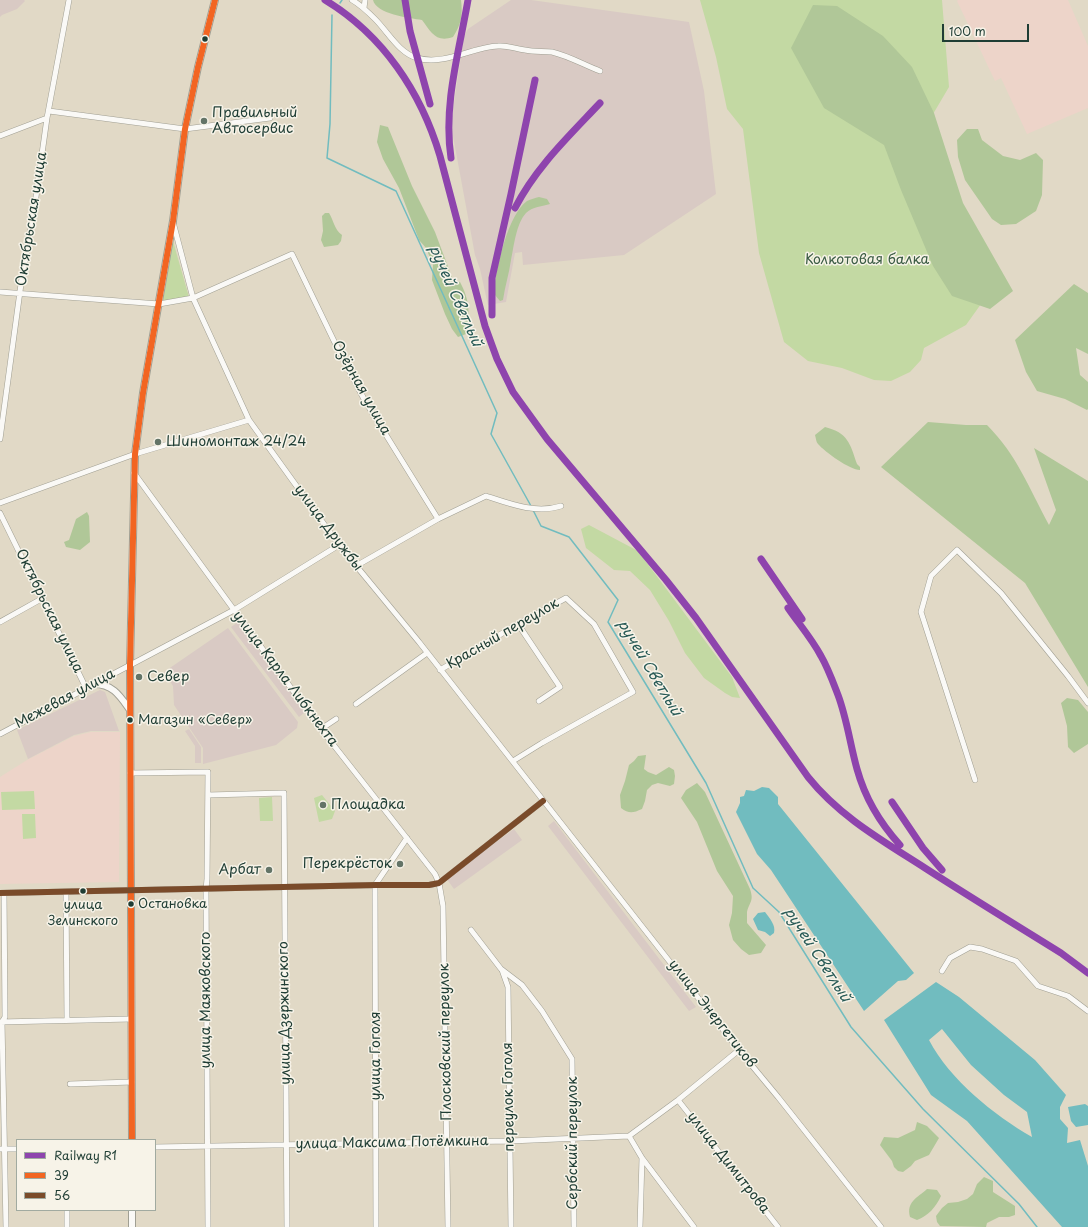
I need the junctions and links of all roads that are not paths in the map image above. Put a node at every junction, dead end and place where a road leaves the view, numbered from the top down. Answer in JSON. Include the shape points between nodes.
{"nodes":[{"id":1,"x":69,"y":0,"type":"edge"},
{"id":2,"x":215,"y":0,"type":"edge"},
{"id":3,"x":365,"y":0,"type":"edge"},
{"id":4,"x":353,"y":1,"type":"edge"},
{"id":5,"x":364,"y":8,"type":"junction"},
{"id":6,"x":600,"y":72,"type":"dead end"},
{"id":7,"x":49,"y":112,"type":"junction"},
{"id":8,"x":47,"y":118,"type":"junction"},
{"id":9,"x":270,"y":118,"type":"dead end"},
{"id":10,"x":185,"y":129,"type":"junction"},
{"id":11,"x":0,"y":136,"type":"edge"},
{"id":12,"x":173,"y":221,"type":"junction"},
{"id":13,"x":0,"y":292,"type":"edge"},
{"id":14,"x":20,"y":293,"type":"junction"},
{"id":15,"x":193,"y":298,"type":"junction"},
{"id":16,"x":159,"y":304,"type":"junction"},
{"id":17,"x":249,"y":420,"type":"junction"},
{"id":18,"x":0,"y":439,"type":"edge"},
{"id":19,"x":135,"y":454,"type":"junction"},
{"id":20,"x":134,"y":473,"type":"junction"},
{"id":21,"x":0,"y":503,"type":"edge"},
{"id":22,"x":561,"y":506,"type":"dead end"},
{"id":23,"x":0,"y":512,"type":"edge"},
{"id":24,"x":438,"y":519,"type":"junction"},
{"id":25,"x":339,"y":545,"type":"junction"},
{"id":26,"x":356,"y":566,"type":"junction"},
{"id":27,"x":43,"y":598,"type":"junction"},
{"id":28,"x":234,"y":610,"type":"junction"},
{"id":29,"x":0,"y":622,"type":"edge"},
{"id":30,"x":518,"y":624,"type":"junction"},
{"id":31,"x":427,"y":653,"type":"junction"},
{"id":32,"x":130,"y":665,"type":"junction"},
{"id":33,"x":440,"y":670,"type":"junction"},
{"id":34,"x":94,"y":684,"type":"junction"},
{"id":35,"x":86,"y":688,"type":"junction"},
{"id":36,"x":539,"y":702,"type":"dead end"},
{"id":37,"x":1088,"y":702,"type":"edge"},
{"id":38,"x":356,"y":704,"type":"dead end"},
{"id":39,"x":130,"y":710,"type":"junction"},
{"id":40,"x":336,"y":719,"type":"dead end"},
{"id":41,"x":321,"y":729,"type":"junction"},
{"id":42,"x":0,"y":734,"type":"edge"},
{"id":43,"x":513,"y":761,"type":"junction"},
{"id":44,"x":130,"y":772,"type":"junction"},
{"id":45,"x":975,"y":780,"type":"dead end"},
{"id":46,"x":208,"y":795,"type":"junction"},
{"id":47,"x":543,"y":802,"type":"junction"},
{"id":48,"x":407,"y":838,"type":"junction"},
{"id":49,"x":439,"y":883,"type":"junction"},
{"id":50,"x":375,"y":885,"type":"junction"},
{"id":51,"x":284,"y":887,"type":"junction"},
{"id":52,"x":206,"y":888,"type":"junction"},
{"id":53,"x":131,"y":890,"type":"junction"},
{"id":54,"x":66,"y":892,"type":"junction"},
{"id":55,"x":2,"y":893,"type":"edge"},
{"id":56,"x":471,"y":930,"type":"dead end"},
{"id":57,"x":501,"y":969,"type":"junction"},
{"id":58,"x":942,"y":971,"type":"dead end"},
{"id":59,"x":1088,"y":1011,"type":"edge"},
{"id":60,"x":131,"y":1019,"type":"junction"},
{"id":61,"x":66,"y":1020,"type":"junction"},
{"id":62,"x":1,"y":1022,"type":"edge"},
{"id":63,"x":739,"y":1050,"type":"junction"},
{"id":64,"x":132,"y":1082,"type":"junction"},
{"id":65,"x":70,"y":1084,"type":"dead end"},
{"id":66,"x":678,"y":1100,"type":"junction"},
{"id":67,"x":629,"y":1136,"type":"junction"},
{"id":68,"x":573,"y":1138,"type":"junction"},
{"id":69,"x":132,"y":1139,"type":"edge"},
{"id":70,"x":510,"y":1141,"type":"junction"},
{"id":71,"x":447,"y":1143,"type":"junction"},
{"id":72,"x":376,"y":1144,"type":"junction"},
{"id":73,"x":286,"y":1145,"type":"junction"},
{"id":74,"x":208,"y":1146,"type":"junction"},
{"id":75,"x":156,"y":1147,"type":"edge"},
{"id":76,"x":16,"y":1148,"type":"edge"},
{"id":77,"x":2,"y":1149,"type":"edge"},
{"id":78,"x":642,"y":1158,"type":"junction"},
{"id":79,"x":67,"y":1211,"type":"edge"},
{"id":80,"x":132,"y":1211,"type":"edge"},
{"id":81,"x":6,"y":1227,"type":"edge"},
{"id":82,"x":67,"y":1227,"type":"edge"},
{"id":83,"x":132,"y":1227,"type":"edge"},
{"id":84,"x":208,"y":1227,"type":"edge"},
{"id":85,"x":287,"y":1227,"type":"edge"},
{"id":86,"x":376,"y":1227,"type":"edge"},
{"id":87,"x":448,"y":1227,"type":"edge"},
{"id":88,"x":511,"y":1227,"type":"edge"},
{"id":89,"x":574,"y":1227,"type":"edge"},
{"id":90,"x":640,"y":1227,"type":"edge"},
{"id":91,"x":694,"y":1227,"type":"edge"},
{"id":92,"x":778,"y":1227,"type":"edge"},
{"id":93,"x":881,"y":1227,"type":"edge"}],
"edges":[{"from":1,"to":7,"type":"street","name":"Октябрьская улица"},
{"from":2,"to":10,"type":"street"},
{"from":3,"to":5,"type":"street"},
{"from":4,"to":5,"type":"street"},
{"from":5,"to":6,"type":"street","via":[[402,49],[418,58],[435,59],[488,47],[511,46],[523,50],[551,52]]},
{"from":7,"to":8,"type":"street","name":"Октябрьская улица"},
{"from":7,"to":10,"type":"street"},
{"from":8,"to":11,"type":"street"},
{"from":8,"to":14,"type":"street","name":"Октябрьская улица"},
{"from":9,"to":10,"type":"street"},
{"from":10,"to":12,"type":"street"},
{"from":12,"to":15,"type":"street","name":"улица Дружбы"},
{"from":12,"to":16,"type":"street"},
{"from":13,"to":14,"type":"street"},
{"from":14,"to":16,"type":"street"},
{"from":14,"to":18,"type":"street","name":"Октябрьская улица"},
{"from":15,"to":16,"type":"street"},
{"from":15,"to":17,"type":"street","name":"улица Дружбы"},
{"from":15,"to":24,"type":"street","name":"Озёрная улица","via":[[292,254],[366,401]]},
{"from":16,"to":19,"type":"street","via":[[141,400]]},
{"from":17,"to":19,"type":"street"},
{"from":17,"to":25,"type":"street","name":"улица Дружбы"},
{"from":19,"to":20,"type":"street"},
{"from":19,"to":21,"type":"street"},
{"from":20,"to":28,"type":"street","name":"улица Карла Либкнехта"},
{"from":20,"to":32,"type":"street"},
{"from":22,"to":24,"type":"street","via":[[552,509],[528,508],[486,496]]},
{"from":23,"to":27,"type":"street","name":"Октябрьская улица"},
{"from":24,"to":26,"type":"street"},
{"from":25,"to":26,"type":"street","name":"улица Дружбы"},
{"from":25,"to":28,"type":"street","name":"Межевая улица"},
{"from":26,"to":31,"type":"street","name":"улица Дружбы"},
{"from":27,"to":29,"type":"street"},
{"from":27,"to":35,"type":"street","name":"Октябрьская улица"},
{"from":28,"to":32,"type":"street","name":"Межевая улица"},
{"from":28,"to":41,"type":"street","name":"улица Карла Либкнехта"},
{"from":30,"to":33,"type":"street","name":"Красный переулок"},
{"from":30,"to":36,"type":"street","via":[[560,687]]},
{"from":30,"to":43,"type":"street","name":"Красный переулок","via":[[566,598],[594,624],[633,692]]},
{"from":31,"to":33,"type":"street","name":"улица Дружбы"},
{"from":31,"to":38,"type":"street","name":"Красный переулок"},
{"from":32,"to":34,"type":"street","name":"Межевая улица"},
{"from":32,"to":39,"type":"street"},
{"from":33,"to":43,"type":"street","name":"улица Дружбы"},
{"from":34,"to":35,"type":"street","name":"Межевая улица"},
{"from":34,"to":39,"type":"street","via":[[110,687]]},
{"from":35,"to":42,"type":"street","name":"Межевая улица"},
{"from":37,"to":45,"type":"street","via":[[1001,593],[957,550],[932,576],[921,612]]},
{"from":39,"to":44,"type":"street"},
{"from":40,"to":41,"type":"street"},
{"from":41,"to":48,"type":"street","name":"улица Карла Либкнехта"},
{"from":43,"to":47,"type":"street","name":"улица Дружбы"},
{"from":44,"to":46,"type":"street","name":"улица Маяковского","via":[[208,772]]},
{"from":44,"to":53,"type":"street"},
{"from":46,"to":51,"type":"street","name":"улица Дзержинского","via":[[284,793]]},
{"from":46,"to":52,"type":"street","name":"улица Маяковского"},
{"from":47,"to":49,"type":"street"},
{"from":47,"to":63,"type":"street","name":"улица Энергетиков"},
{"from":48,"to":49,"type":"street","name":"улица Карла Либкнехта"},
{"from":48,"to":50,"type":"street"},
{"from":49,"to":50,"type":"street"},
{"from":49,"to":71,"type":"street","name":"Плосковский переулок","via":[[443,906]]},
{"from":50,"to":51,"type":"street"},
{"from":50,"to":72,"type":"street","name":"улица Гоголя"},
{"from":51,"to":52,"type":"street"},
{"from":51,"to":73,"type":"street","name":"улица Дзержинского"},
{"from":52,"to":53,"type":"street"},
{"from":52,"to":74,"type":"street","name":"улица Маяковского"},
{"from":53,"to":54,"type":"street"},
{"from":53,"to":60,"type":"street"},
{"from":54,"to":55,"type":"street"},
{"from":54,"to":61,"type":"street"},
{"from":55,"to":62,"type":"street","via":[[5,1017]]},
{"from":56,"to":57,"type":"street"},
{"from":57,"to":68,"type":"street","name":"Сербский переулок","via":[[522,985],[572,1058]]},
{"from":57,"to":70,"type":"street","name":"переулок Гоголя","via":[[508,987]]},
{"from":58,"to":59,"type":"street","via":[[950,958],[970,947],[982,949],[1016,961],[1038,986],[1068,996]]},
{"from":60,"to":61,"type":"street"},
{"from":60,"to":64,"type":"street"},
{"from":61,"to":62,"type":"street"},
{"from":62,"to":77,"type":"street"},
{"from":63,"to":66,"type":"street"},
{"from":63,"to":93,"type":"street","name":"улица Энергетиков"},
{"from":64,"to":65,"type":"street"},
{"from":64,"to":69,"type":"street"},
{"from":66,"to":67,"type":"street"},
{"from":66,"to":92,"type":"street","name":"улица Димитрова"},
{"from":67,"to":68,"type":"street","name":"улица Максима Потёмкина"},
{"from":67,"to":78,"type":"street"},
{"from":68,"to":70,"type":"street","name":"улица Максима Потёмкина"},
{"from":68,"to":89,"type":"street","name":"Сербский переулок"},
{"from":70,"to":71,"type":"street","name":"улица Максима Потёмкина"},
{"from":70,"to":88,"type":"street","name":"переулок Гоголя"},
{"from":71,"to":72,"type":"street","name":"улица Максима Потёмкина"},
{"from":71,"to":87,"type":"street","name":"Плосковский переулок"},
{"from":72,"to":73,"type":"street","name":"улица Максима Потёмкина"},
{"from":72,"to":86,"type":"street","name":"улица Гоголя"},
{"from":73,"to":74,"type":"street","name":"улица Максима Потёмкина"},
{"from":73,"to":85,"type":"street","name":"улица Дзержинского"},
{"from":74,"to":75,"type":"street","name":"улица Максима Потёмкина"},
{"from":74,"to":84,"type":"street","name":"улица Маяковского"},
{"from":76,"to":77,"type":"street"},
{"from":77,"to":81,"type":"street"},
{"from":78,"to":90,"type":"street"},
{"from":78,"to":91,"type":"street"},
{"from":79,"to":82,"type":"street"},
{"from":80,"to":83,"type":"street"}]}
